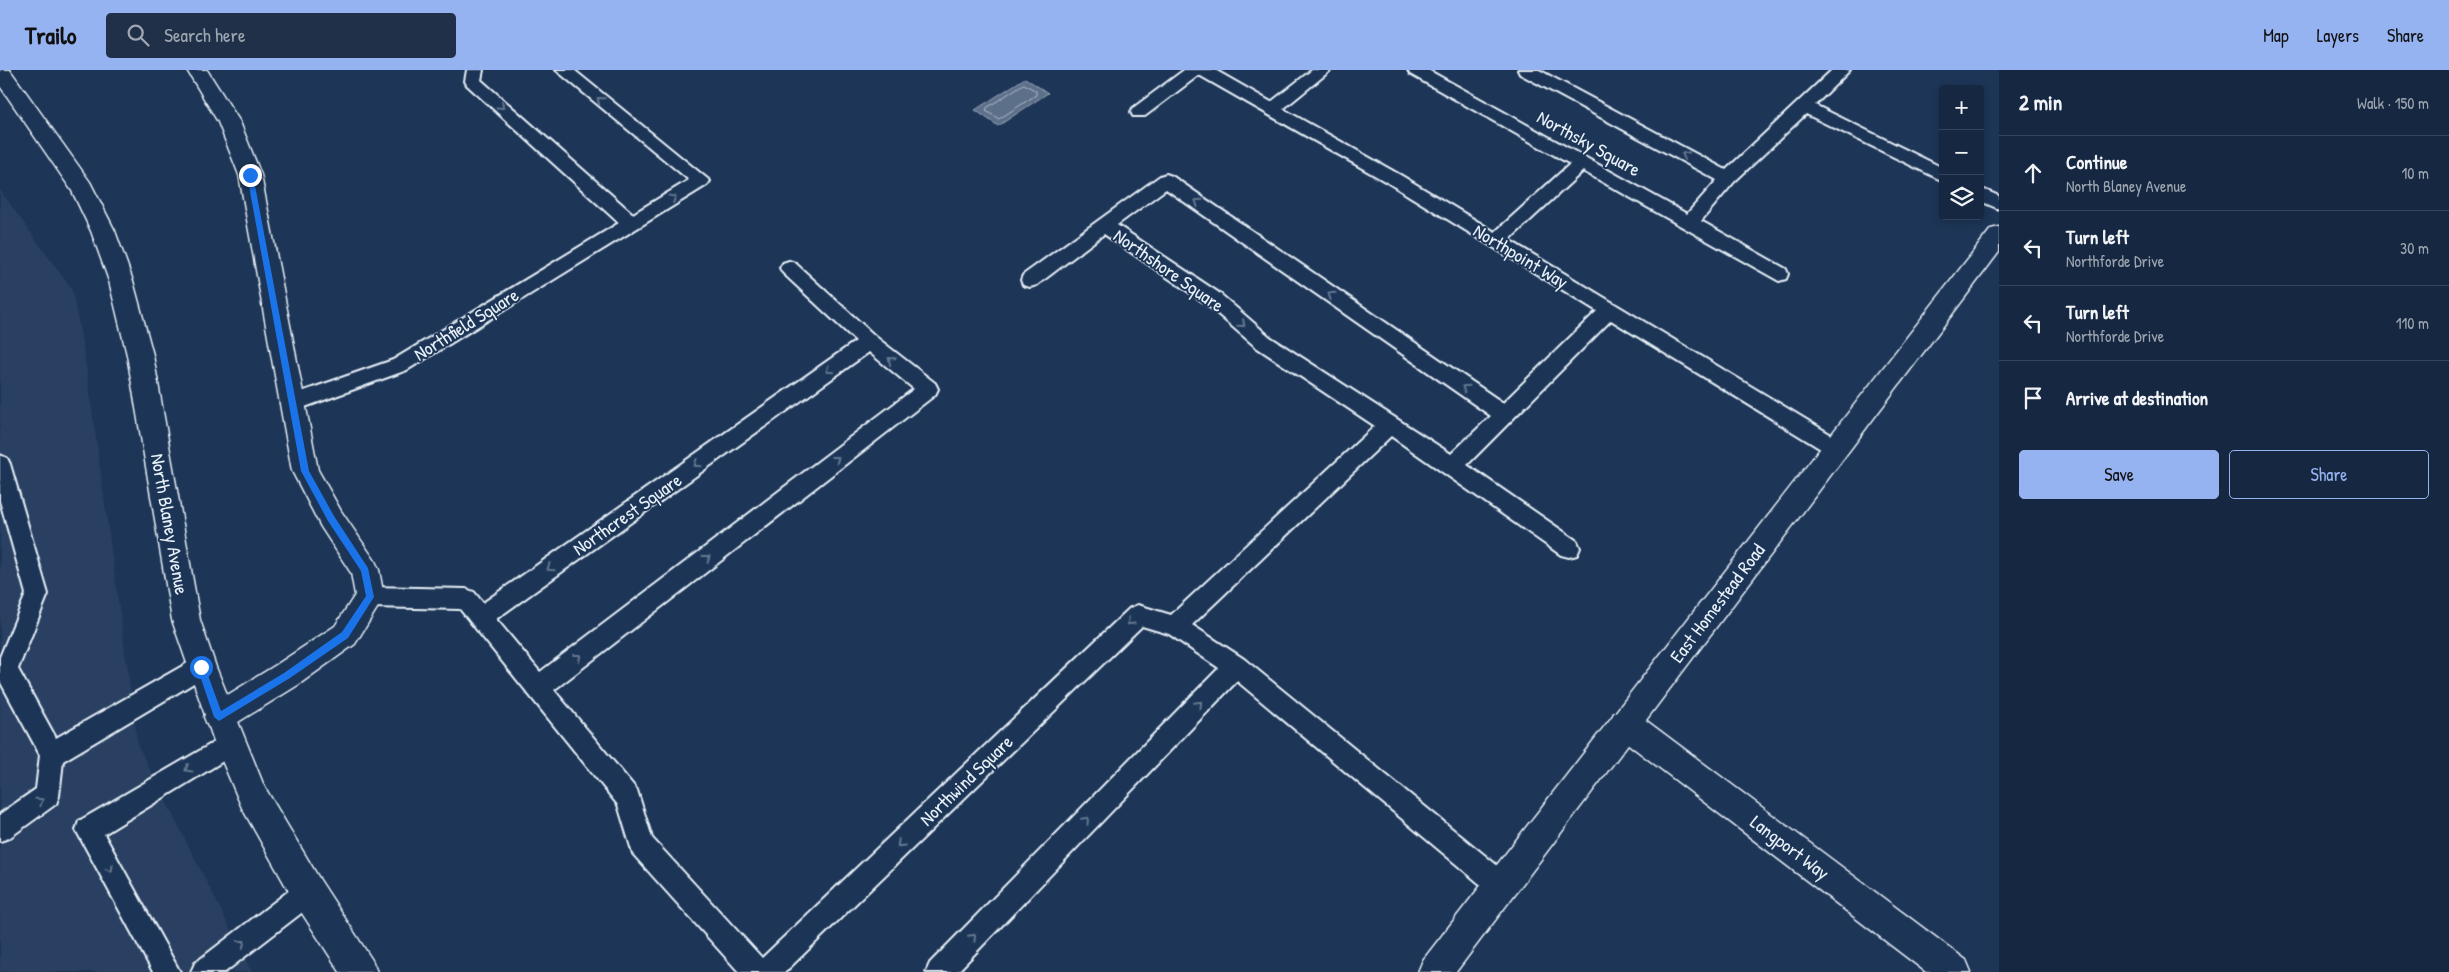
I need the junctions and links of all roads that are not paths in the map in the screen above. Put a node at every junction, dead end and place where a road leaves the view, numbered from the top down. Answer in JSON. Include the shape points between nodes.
{"nodes":[{"id":1,"x":197,"y":70,"type":"edge"},
{"id":2,"x":475,"y":70,"type":"edge"},
{"id":3,"x":564,"y":70,"type":"edge"},
{"id":4,"x":1195,"y":70,"type":"edge"},
{"id":5,"x":1203,"y":70,"type":"edge"},
{"id":6,"x":1324,"y":70,"type":"edge"},
{"id":7,"x":1416,"y":70,"type":"edge"},
{"id":8,"x":1526,"y":70,"type":"edge"},
{"id":9,"x":1842,"y":70,"type":"edge"},
{"id":10,"x":0,"y":72,"type":"edge"},
{"id":11,"x":1804,"y":106,"type":"junction"},
{"id":12,"x":1272,"y":109,"type":"junction"},
{"id":13,"x":1139,"y":112,"type":"dead end"},
{"id":14,"x":1582,"y":163,"type":"junction"},
{"id":15,"x":1939,"y":173,"type":"edge"},
{"id":16,"x":1728,"y":178,"type":"junction"},
{"id":17,"x":1984,"y":196,"type":"edge"},
{"id":18,"x":1999,"y":203,"type":"edge"},
{"id":19,"x":631,"y":223,"type":"junction"},
{"id":20,"x":1689,"y":223,"type":"junction"},
{"id":21,"x":1104,"y":225,"type":"junction"},
{"id":22,"x":1999,"y":235,"type":"edge"},
{"id":23,"x":1497,"y":241,"type":"junction"},
{"id":24,"x":789,"y":268,"type":"dead end"},
{"id":25,"x":1779,"y":274,"type":"dead end"},
{"id":26,"x":1030,"y":280,"type":"dead end"},
{"id":27,"x":1610,"y":310,"type":"junction"},
{"id":28,"x":869,"y":342,"type":"junction"},
{"id":29,"x":291,"y":404,"type":"junction"},
{"id":30,"x":1505,"y":415,"type":"junction"},
{"id":31,"x":1389,"y":425,"type":"junction"},
{"id":32,"x":1836,"y":448,"type":"junction"},
{"id":33,"x":0,"y":464,"type":"edge"},
{"id":34,"x":1453,"y":466,"type":"junction"},
{"id":35,"x":1569,"y":548,"type":"dead end"},
{"id":36,"x":370,"y":597,"type":"junction"},
{"id":37,"x":482,"y":617,"type":"junction"},
{"id":38,"x":1175,"y":626,"type":"junction"},
{"id":39,"x":1236,"y":666,"type":"junction"},
{"id":40,"x":201,"y":667,"type":"junction"},
{"id":41,"x":539,"y":687,"type":"junction"},
{"id":42,"x":219,"y":717,"type":"junction"},
{"id":43,"x":1625,"y":724,"type":"junction"},
{"id":44,"x":230,"y":744,"type":"junction"},
{"id":45,"x":52,"y":754,"type":"junction"},
{"id":46,"x":0,"y":829,"type":"edge"},
{"id":47,"x":1501,"y":885,"type":"junction"},
{"id":48,"x":308,"y":892,"type":"junction"},
{"id":49,"x":357,"y":971,"type":"edge"},
{"id":50,"x":167,"y":972,"type":"edge"},
{"id":51,"x":204,"y":972,"type":"edge"},
{"id":52,"x":757,"y":972,"type":"edge"},
{"id":53,"x":766,"y":972,"type":"edge"},
{"id":54,"x":939,"y":972,"type":"edge"},
{"id":55,"x":1435,"y":972,"type":"edge"},
{"id":56,"x":1954,"y":972,"type":"edge"}],
"edges":[{"from":1,"to":29,"type":"street","via":[[229,122],[250,175]]},
{"from":2,"to":19,"type":"lane","one_way":true,"via":[[474,81]]},
{"from":19,"to":3,"type":"lane","name":"Northfield Square","one_way":true,"via":[[701,181]]},
{"from":4,"to":13,"type":"lane"},
{"from":5,"to":12,"type":"lane","name":"Northpoint Way"},
{"from":6,"to":12,"type":"lane"},
{"from":7,"to":14,"type":"lane","name":"Northsky Square"},
{"from":16,"to":8,"type":"lane","name":"Northsky Square","one_way":true},
{"from":9,"to":11,"type":"lane"},
{"from":10,"to":40,"type":"street","name":"North Blaney Avenue","via":[[82,188],[103,231],[121,281],[140,355],[186,620]]},
{"from":11,"to":15,"type":"lane"},
{"from":11,"to":16,"type":"lane"},
{"from":12,"to":23,"type":"lane","name":"Northpoint Way"},
{"from":14,"to":20,"type":"lane","name":"Northsky Square"},
{"from":14,"to":23,"type":"lane"},
{"from":16,"to":20,"type":"lane"},
{"from":17,"to":18,"type":"lane"},
{"from":19,"to":29,"type":"lane","name":"Northfield Square","via":[[400,365]]},
{"from":20,"to":25,"type":"lane","name":"Northsky Square"},
{"from":21,"to":26,"type":"lane"},
{"from":30,"to":21,"type":"lane","name":"Northshore Square","one_way":true,"via":[[1166,180]]},
{"from":21,"to":31,"type":"lane","name":"Northshore Square","one_way":true,"via":[[1212,298],[1263,342]]},
{"from":22,"to":32,"type":"street","name":"East Homestead Road"},
{"from":23,"to":27,"type":"lane","name":"Northpoint Way"},
{"from":24,"to":28,"type":"lane"},
{"from":27,"to":30,"type":"lane"},
{"from":27,"to":32,"type":"lane","name":"Northpoint Way"},
{"from":28,"to":37,"type":"lane","name":"Northcrest Square","one_way":true},
{"from":41,"to":28,"type":"lane","one_way":true,"via":[[928,389]]},
{"from":29,"to":36,"type":"street","via":[[305,471],[331,519],[365,570]]},
{"from":30,"to":34,"type":"lane"},
{"from":31,"to":34,"type":"lane","name":"Northshore Square"},
{"from":31,"to":38,"type":"lane"},
{"from":32,"to":43,"type":"street","name":"East Homestead Road"},
{"from":33,"to":45,"type":"lane","via":[[37,594],[6,670]]},
{"from":34,"to":35,"type":"lane","name":"Northshore Square"},
{"from":36,"to":37,"type":"lane","via":[[466,599]]},
{"from":36,"to":42,"type":"street","via":[[345,635],[287,676]]},
{"from":37,"to":41,"type":"lane"},
{"from":38,"to":39,"type":"lane"},
{"from":38,"to":53,"type":"lane","name":"Northwind Square","one_way":true,"via":[[1138,616]]},
{"from":39,"to":47,"type":"lane"},
{"from":54,"to":39,"type":"lane","one_way":true},
{"from":40,"to":42,"type":"street","name":"North Blaney Avenue"},
{"from":40,"to":45,"type":"lane"},
{"from":41,"to":52,"type":"lane","via":[[628,798],[642,845]]},
{"from":42,"to":44,"type":"street","name":"North Blaney Avenue"},
{"from":43,"to":47,"type":"street","name":"East Homestead Road"},
{"from":43,"to":56,"type":"street","name":"Langport Way"},
{"from":44,"to":48,"type":"street","name":"North Blaney Avenue","via":[[253,797]]},
{"from":44,"to":50,"type":"lane","one_way":true,"via":[[88,830]]},
{"from":46,"to":45,"type":"lane","one_way":true,"via":[[48,796]]},
{"from":47,"to":55,"type":"street","name":"East Homestead Road"},
{"from":48,"to":49,"type":"street","name":"North Blaney Avenue"},
{"from":51,"to":48,"type":"lane","one_way":true}]}
